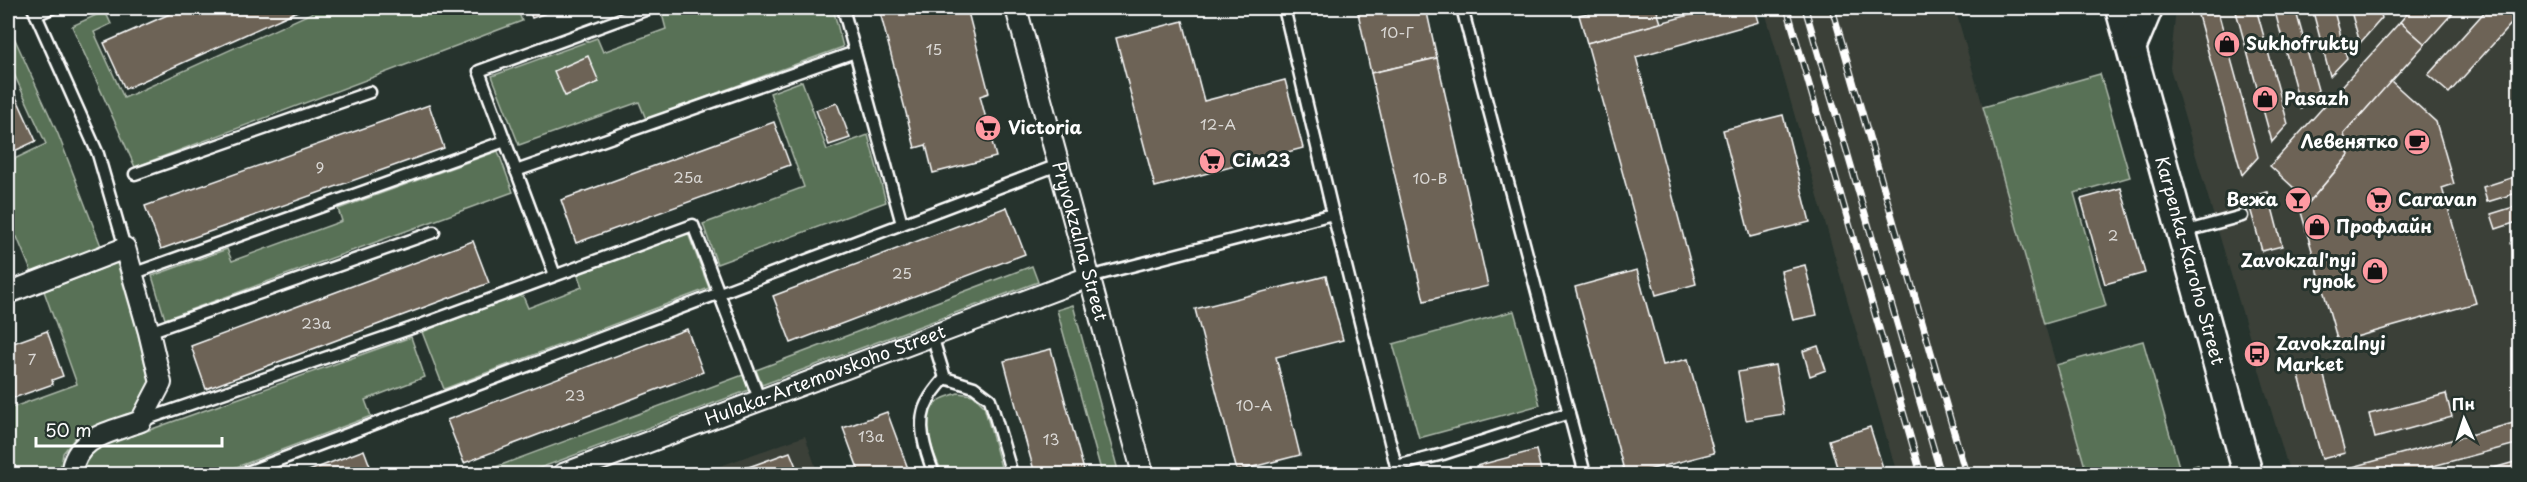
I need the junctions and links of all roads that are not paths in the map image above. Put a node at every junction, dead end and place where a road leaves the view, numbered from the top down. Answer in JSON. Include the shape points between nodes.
{"nodes":[{"id":1,"x":52,"y":8,"type":"edge"},
{"id":2,"x":651,"y":8,"type":"edge"},
{"id":3,"x":843,"y":8,"type":"edge"},
{"id":4,"x":1284,"y":8,"type":"edge"},
{"id":5,"x":1462,"y":8,"type":"edge"},
{"id":6,"x":2120,"y":8,"type":"edge"},
{"id":7,"x":2148,"y":8,"type":"edge"},
{"id":8,"x":1021,"y":9,"type":"edge"},
{"id":9,"x":34,"y":11,"type":"edge"},
{"id":10,"x":2132,"y":46,"type":"junction"},
{"id":11,"x":855,"y":52,"type":"junction"},
{"id":12,"x":370,"y":92,"type":"dead end"},
{"id":13,"x":505,"y":141,"type":"junction"},
{"id":14,"x":1058,"y":165,"type":"junction"},
{"id":15,"x":516,"y":171,"type":"junction"},
{"id":16,"x":135,"y":174,"type":"dead end"},
{"id":17,"x":1333,"y":214,"type":"junction"},
{"id":18,"x":2242,"y":216,"type":"dead end"},
{"id":19,"x":902,"y":224,"type":"junction"},
{"id":20,"x":434,"y":232,"type":"dead end"},
{"id":21,"x":2182,"y":232,"type":"junction"},
{"id":22,"x":125,"y":248,"type":"junction"},
{"id":23,"x":132,"y":274,"type":"junction"},
{"id":24,"x":555,"y":275,"type":"junction"},
{"id":25,"x":1089,"y":277,"type":"junction"},
{"id":26,"x":8,"y":293,"type":"edge"},
{"id":27,"x":720,"y":294,"type":"junction"},
{"id":28,"x":149,"y":332,"type":"junction"},
{"id":29,"x":932,"y":336,"type":"junction"},
{"id":30,"x":945,"y":378,"type":"junction"},
{"id":31,"x":760,"y":401,"type":"junction"},
{"id":32,"x":1569,"y":413,"type":"junction"},
{"id":33,"x":141,"y":421,"type":"junction"},
{"id":34,"x":572,"y":473,"type":"edge"},
{"id":35,"x":72,"y":474,"type":"edge"},
{"id":36,"x":243,"y":474,"type":"edge"},
{"id":37,"x":934,"y":474,"type":"edge"},
{"id":38,"x":1012,"y":474,"type":"edge"},
{"id":39,"x":1143,"y":474,"type":"edge"},
{"id":40,"x":1584,"y":474,"type":"edge"},
{"id":41,"x":2248,"y":474,"type":"edge"}],
"edges":[{"from":1,"to":9,"type":"lane"},
{"from":2,"to":13,"type":"lane","via":[[479,71]]},
{"from":3,"to":11,"type":"lane"},
{"from":4,"to":17,"type":"lane"},
{"from":5,"to":32,"type":"lane"},
{"from":6,"to":10,"type":"main road","name":"Karpenka-Karoho Street"},
{"from":7,"to":10,"type":"main road"},
{"from":8,"to":14,"type":"street","name":"Pryvokzalna Street"},
{"from":9,"to":22,"type":"lane","via":[[98,154]]},
{"from":10,"to":21,"type":"main road","name":"Karpenka-Karoho Street"},
{"from":11,"to":15,"type":"lane"},
{"from":11,"to":19,"type":"lane"},
{"from":12,"to":16,"type":"lane"},
{"from":13,"to":15,"type":"lane"},
{"from":13,"to":23,"type":"lane"},
{"from":14,"to":19,"type":"lane"},
{"from":14,"to":25,"type":"street","name":"Pryvokzalna Street"},
{"from":15,"to":24,"type":"lane"},
{"from":17,"to":25,"type":"lane"},
{"from":17,"to":32,"type":"lane","via":[[1396,466]]},
{"from":18,"to":21,"type":"lane"},
{"from":19,"to":27,"type":"lane"},
{"from":20,"to":28,"type":"lane"},
{"from":21,"to":41,"type":"main road","name":"Karpenka-Karoho Street"},
{"from":22,"to":23,"type":"street"},
{"from":22,"to":26,"type":"street"},
{"from":23,"to":28,"type":"street"},
{"from":24,"to":27,"type":"lane","via":[[693,225]]},
{"from":24,"to":33,"type":"lane"},
{"from":25,"to":29,"type":"street","name":"Hulaka-Artemovskoho Street"},
{"from":25,"to":39,"type":"street","name":"Pryvokzalna Street"},
{"from":27,"to":31,"type":"lane"},
{"from":27,"to":36,"type":"lane"},
{"from":28,"to":33,"type":"street","via":[[161,384]]},
{"from":29,"to":30,"type":"lane"},
{"from":29,"to":31,"type":"street","name":"Hulaka-Artemovskoho Street"},
{"from":30,"to":37,"type":"lane","via":[[926,402],[921,422]]},
{"from":30,"to":38,"type":"lane","via":[[974,387],[990,399]]},
{"from":31,"to":34,"type":"street","name":"Hulaka-Artemovskoho Street"},
{"from":32,"to":40,"type":"lane"},
{"from":33,"to":35,"type":"street","via":[[87,442],[73,458]]}]}
